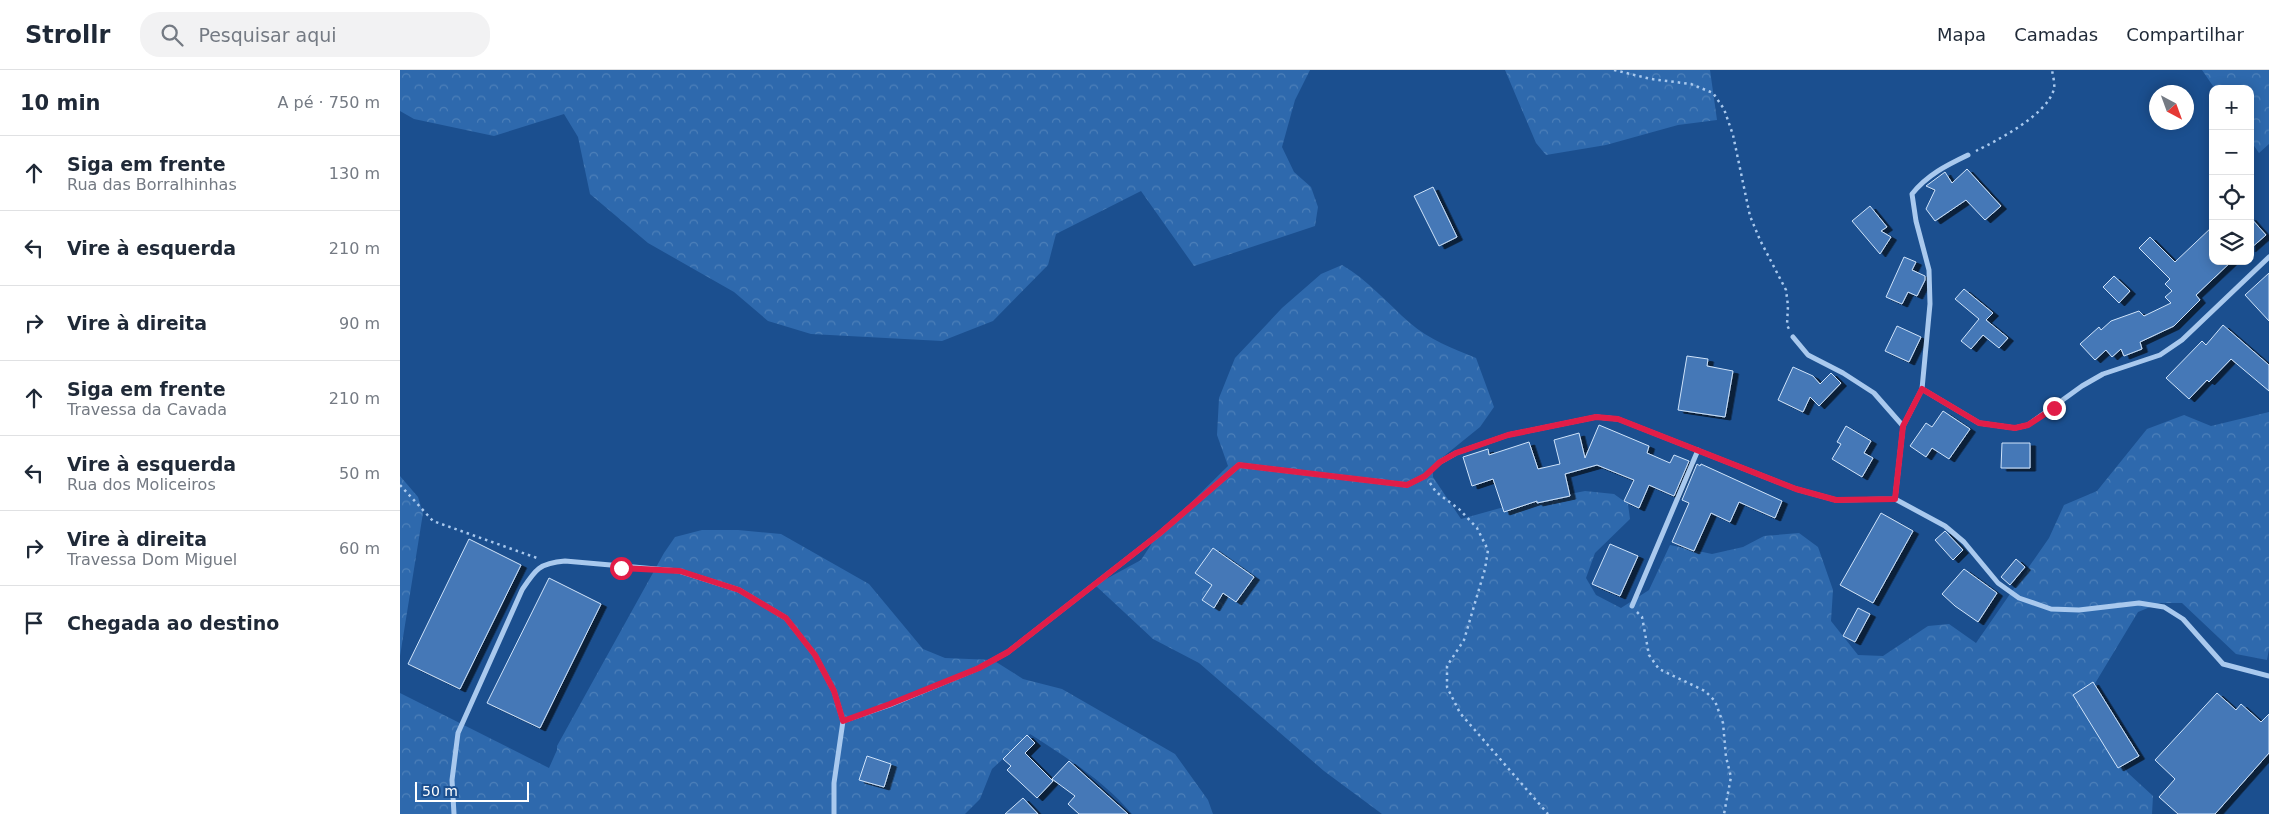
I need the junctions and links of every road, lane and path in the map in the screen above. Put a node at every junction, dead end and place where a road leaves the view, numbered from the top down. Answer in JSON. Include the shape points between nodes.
{"nodes":[{"id":1,"x":1614,"y":70,"type":"edge"},
{"id":2,"x":2052,"y":70,"type":"edge"},
{"id":3,"x":1968,"y":156,"type":"joint"},
{"id":4,"x":2269,"y":257,"type":"edge"},
{"id":5,"x":1793,"y":337,"type":"joint"},
{"id":6,"x":1922,"y":389,"type":"junction"},
{"id":7,"x":1903,"y":426,"type":"junction"},
{"id":8,"x":1698,"y":450,"type":"junction"},
{"id":9,"x":1425,"y":476,"type":"junction"},
{"id":10,"x":400,"y":485,"type":"edge"},
{"id":11,"x":1895,"y":499,"type":"junction"},
{"id":12,"x":550,"y":562,"type":"junction"},
{"id":13,"x":1632,"y":606,"type":"joint"},
{"id":14,"x":2269,"y":676,"type":"edge"},
{"id":15,"x":843,"y":721,"type":"junction"},
{"id":16,"x":454,"y":814,"type":"edge"},
{"id":17,"x":834,"y":814,"type":"edge"},
{"id":18,"x":1548,"y":814,"type":"edge"},
{"id":19,"x":1724,"y":814,"type":"edge"}],
"edges":[{"from":1,"to":5,"type":"path","via":[[1651,80],[1691,84],[1713,93],[1733,134],[1750,216],[1786,290],[1787,325]]},
{"from":2,"to":3,"type":"path","via":[[2054,89],[2046,105],[2005,136]]},
{"from":3,"to":6,"type":"street","via":[[1948,164],[1921,182],[1912,194],[1929,270],[1930,304]]},
{"from":4,"to":6,"type":"street","via":[[2182,340],[2160,355],[2103,374],[2028,425],[2015,428],[1979,423]]},
{"from":5,"to":7,"type":"street","via":[[1808,354],[1874,393]]},
{"from":6,"to":7,"type":"street"},
{"from":7,"to":11,"type":"street"},
{"from":8,"to":9,"type":"street","via":[[1618,419],[1596,417],[1508,435],[1456,453]]},
{"from":8,"to":11,"type":"street","via":[[1796,489],[1836,500]]},
{"from":8,"to":13,"type":"street"},
{"from":9,"to":15,"type":"street","via":[[1407,485],[1239,465],[1159,534],[1008,652],[979,668]]},
{"from":9,"to":18,"type":"path","via":[[1436,492],[1459,509],[1476,528],[1488,550],[1464,640],[1447,666],[1447,687],[1460,714]]},
{"from":10,"to":12,"type":"path","via":[[433,521]]},
{"from":11,"to":14,"type":"street","via":[[1945,526],[1964,542],[1998,583],[2019,598],[2051,609],[2079,610],[2139,603],[2164,607],[2183,619],[2223,664]]},
{"from":12,"to":15,"type":"street","via":[[680,571],[739,590],[786,618],[815,655],[834,691]]},
{"from":12,"to":16,"type":"street","via":[[535,570],[522,590],[458,733],[452,780]]},
{"from":13,"to":19,"type":"path","via":[[1642,617],[1649,655],[1659,669],[1705,691],[1715,701],[1723,723],[1731,777]]},
{"from":15,"to":17,"type":"street","via":[[834,783]]}]}
